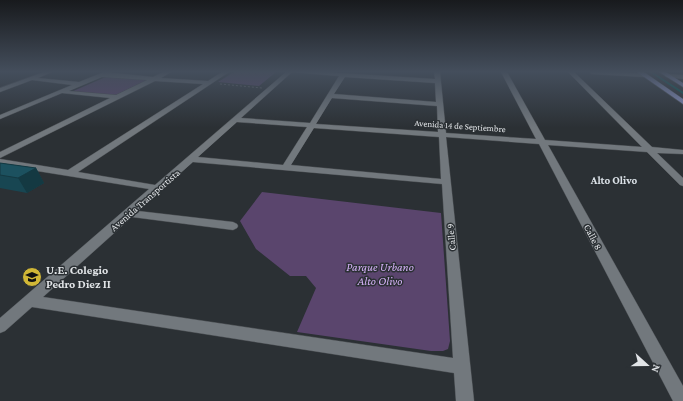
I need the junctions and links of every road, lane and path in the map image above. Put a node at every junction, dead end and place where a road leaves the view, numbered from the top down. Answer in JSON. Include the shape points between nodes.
{"nodes":[{"id":1,"x":65,"y":91,"type":"edge"},
{"id":2,"x":131,"y":91,"type":"edge"},
{"id":3,"x":197,"y":91,"type":"edge"},
{"id":4,"x":268,"y":91,"type":"edge"},
{"id":5,"x":333,"y":91,"type":"edge"},
{"id":6,"x":439,"y":91,"type":"edge"},
{"id":7,"x":514,"y":91,"type":"edge"},
{"id":8,"x":589,"y":91,"type":"edge"},
{"id":9,"x":666,"y":91,"type":"edge"},
{"id":10,"x":62,"y":92,"type":"junction"},
{"id":11,"x":330,"y":96,"type":"junction"},
{"id":12,"x":116,"y":98,"type":"junction"},
{"id":13,"x":683,"y":102,"type":"edge"},
{"id":14,"x":440,"y":104,"type":"junction"},
{"id":15,"x":0,"y":117,"type":"edge"},
{"id":16,"x":235,"y":120,"type":"junction"},
{"id":17,"x":312,"y":125,"type":"junction"},
{"id":18,"x":443,"y":135,"type":"junction"},
{"id":19,"x":542,"y":142,"type":"junction"},
{"id":20,"x":650,"y":150,"type":"junction"},
{"id":21,"x":683,"y":152,"type":"edge"},
{"id":22,"x":0,"y":155,"type":"edge"},
{"id":23,"x":191,"y":159,"type":"junction"},
{"id":24,"x":0,"y":162,"type":"edge"},
{"id":25,"x":286,"y":167,"type":"junction"},
{"id":26,"x":70,"y":173,"type":"junction"},
{"id":27,"x":446,"y":182,"type":"junction"},
{"id":28,"x":683,"y":183,"type":"edge"},
{"id":29,"x":158,"y":188,"type":"junction"},
{"id":30,"x":129,"y":213,"type":"junction"},
{"id":31,"x":233,"y":226,"type":"dead end"},
{"id":32,"x":30,"y":301,"type":"junction"},
{"id":33,"x":0,"y":327,"type":"edge"},
{"id":34,"x":462,"y":367,"type":"junction"},
{"id":35,"x":465,"y":401,"type":"edge"},
{"id":36,"x":682,"y":401,"type":"edge"}],
"edges":[{"from":1,"to":10,"type":"street"},
{"from":2,"to":12,"type":"street"},
{"from":3,"to":26,"type":"street"},
{"from":4,"to":16,"type":"street","name":"Avenida Transportista"},
{"from":5,"to":11,"type":"street"},
{"from":6,"to":14,"type":"street","name":"Calle 9"},
{"from":7,"to":19,"type":"street","name":"Calle 8"},
{"from":8,"to":20,"type":"street"},
{"from":9,"to":13,"type":"main road"},
{"from":10,"to":12,"type":"street"},
{"from":10,"to":15,"type":"street"},
{"from":11,"to":14,"type":"street"},
{"from":11,"to":17,"type":"street"},
{"from":12,"to":22,"type":"street"},
{"from":14,"to":18,"type":"street","name":"Calle 9"},
{"from":16,"to":17,"type":"street","name":"Avenida 14 de Septiembre"},
{"from":16,"to":23,"type":"street","name":"Avenida Transportista"},
{"from":17,"to":18,"type":"street","name":"Avenida 14 de Septiembre"},
{"from":17,"to":25,"type":"street"},
{"from":18,"to":19,"type":"street","name":"Avenida 14 de Septiembre"},
{"from":18,"to":27,"type":"street","name":"Calle 9"},
{"from":19,"to":20,"type":"street","name":"Avenida 14 de Septiembre"},
{"from":19,"to":36,"type":"street","name":"Calle 8"},
{"from":20,"to":21,"type":"street","name":"Avenida 14 de Septiembre"},
{"from":20,"to":28,"type":"street"},
{"from":23,"to":25,"type":"street"},
{"from":23,"to":29,"type":"street","name":"Avenida Transportista"},
{"from":24,"to":26,"type":"street"},
{"from":25,"to":27,"type":"street"},
{"from":26,"to":29,"type":"street"},
{"from":27,"to":34,"type":"street","name":"Calle 9"},
{"from":29,"to":30,"type":"street","name":"Avenida Transportista"},
{"from":30,"to":31,"type":"street"},
{"from":30,"to":32,"type":"street","name":"Avenida Transportista"},
{"from":32,"to":33,"type":"street","name":"Avenida Transportista"},
{"from":32,"to":34,"type":"street"},
{"from":34,"to":35,"type":"street","name":"Calle 9"}]}
